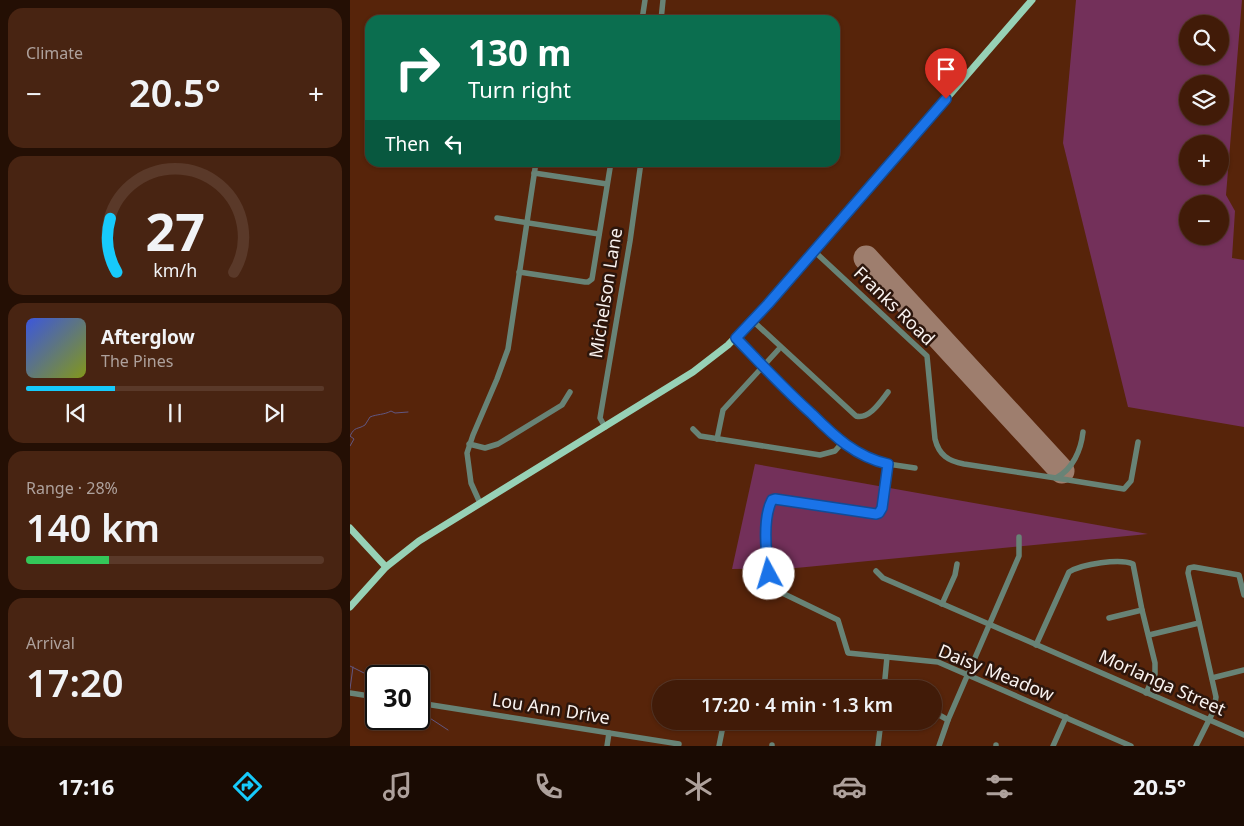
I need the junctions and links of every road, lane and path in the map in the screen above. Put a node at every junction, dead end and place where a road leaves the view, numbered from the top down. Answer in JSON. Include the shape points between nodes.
{"nodes":[{"id":1,"x":645,"y":0,"type":"edge"},
{"id":2,"x":663,"y":0,"type":"edge"},
{"id":3,"x":1032,"y":0,"type":"edge"},
{"id":4,"x":643,"y":15,"type":"edge"},
{"id":5,"x":662,"y":15,"type":"edge"},
{"id":6,"x":535,"y":167,"type":"edge"},
{"id":7,"x":610,"y":167,"type":"edge"},
{"id":8,"x":640,"y":167,"type":"edge"},
{"id":9,"x":534,"y":173,"type":"junction"},
{"id":10,"x":607,"y":184,"type":"junction"},
{"id":11,"x":497,"y":218,"type":"dead end"},
{"id":12,"x":527,"y":222,"type":"junction"},
{"id":13,"x":599,"y":234,"type":"junction"},
{"id":14,"x":814,"y":251,"type":"junction"},
{"id":15,"x":519,"y":272,"type":"junction"},
{"id":16,"x":753,"y":321,"type":"junction"},
{"id":17,"x":736,"y":338,"type":"junction"},
{"id":18,"x":778,"y":350,"type":"dead end"},
{"id":19,"x":763,"y":366,"type":"junction"},
{"id":20,"x":570,"y":392,"type":"dead end"},
{"id":21,"x":888,"y":392,"type":"dead end"},
{"id":22,"x":605,"y":427,"type":"junction"},
{"id":23,"x":693,"y":429,"type":"dead end"},
{"id":24,"x":1083,"y":432,"type":"dead end"},
{"id":25,"x":717,"y":439,"type":"junction"},
{"id":26,"x":1138,"y":442,"type":"dead end"},
{"id":27,"x":842,"y":443,"type":"junction"},
{"id":28,"x":469,"y":444,"type":"junction"},
{"id":29,"x":888,"y":464,"type":"junction"},
{"id":30,"x":915,"y":468,"type":"dead end"},
{"id":31,"x":1056,"y":478,"type":"junction"},
{"id":32,"x":480,"y":502,"type":"junction"},
{"id":33,"x":350,"y":528,"type":"edge"},
{"id":34,"x":1019,"y":537,"type":"dead end"},
{"id":35,"x":957,"y":564,"type":"dead end"},
{"id":36,"x":386,"y":567,"type":"junction"},
{"id":37,"x":876,"y":572,"type":"dead end"},
{"id":38,"x":1244,"y":595,"type":"edge"},
{"id":39,"x":942,"y":604,"type":"junction"},
{"id":40,"x":350,"y":607,"type":"edge"},
{"id":41,"x":1142,"y":610,"type":"junction"},
{"id":42,"x":1109,"y":618,"type":"dead end"},
{"id":43,"x":1200,"y":623,"type":"junction"},
{"id":44,"x":990,"y":625,"type":"junction"},
{"id":45,"x":1149,"y":635,"type":"junction"},
{"id":46,"x":1036,"y":645,"type":"junction"},
{"id":47,"x":887,"y":657,"type":"junction"},
{"id":48,"x":1244,"y":670,"type":"edge"},
{"id":49,"x":967,"y":675,"type":"junction"},
{"id":50,"x":1212,"y":678,"type":"junction"},
{"id":51,"x":885,"y":680,"type":"edge"},
{"id":52,"x":1146,"y":692,"type":"junction"},
{"id":53,"x":350,"y":693,"type":"edge"},
{"id":54,"x":365,"y":695,"type":"edge"},
{"id":55,"x":430,"y":705,"type":"edge"},
{"id":56,"x":942,"y":717,"type":"edge"},
{"id":57,"x":1066,"y":718,"type":"junction"},
{"id":58,"x":948,"y":720,"type":"junction"},
{"id":59,"x":1209,"y":720,"type":"junction"},
{"id":60,"x":722,"y":730,"type":"edge"},
{"id":61,"x":880,"y":730,"type":"edge"},
{"id":62,"x":609,"y":733,"type":"junction"},
{"id":63,"x":1244,"y":735,"type":"edge"},
{"id":64,"x":679,"y":744,"type":"dead end"},
{"id":65,"x":608,"y":746,"type":"edge"},
{"id":66,"x":719,"y":746,"type":"edge"},
{"id":67,"x":878,"y":746,"type":"edge"},
{"id":68,"x":939,"y":746,"type":"edge"},
{"id":69,"x":1053,"y":746,"type":"edge"},
{"id":70,"x":1132,"y":746,"type":"edge"},
{"id":71,"x":1196,"y":746,"type":"edge"}],
"edges":[{"from":1,"to":4,"type":"street"},
{"from":2,"to":5,"type":"street"},
{"from":3,"to":14,"type":"main road"},
{"from":6,"to":9,"type":"street"},
{"from":7,"to":10,"type":"street"},
{"from":8,"to":22,"type":"street","name":"Michelson Lane","via":[[600,418]]},
{"from":9,"to":10,"type":"street"},
{"from":9,"to":12,"type":"street"},
{"from":10,"to":13,"type":"street"},
{"from":11,"to":12,"type":"street"},
{"from":12,"to":13,"type":"street"},
{"from":12,"to":15,"type":"street"},
{"from":13,"to":15,"type":"street","via":[[591,282]]},
{"from":14,"to":16,"type":"main road"},
{"from":14,"to":31,"type":"street","name":"Franks Road","via":[[927,356],[935,439],[943,455],[954,462]]},
{"from":15,"to":28,"type":"street","via":[[508,349]]},
{"from":16,"to":17,"type":"main road"},
{"from":16,"to":21,"type":"street","via":[[858,417],[868,414]]},
{"from":17,"to":19,"type":"street"},
{"from":17,"to":22,"type":"main road","via":[[693,372]]},
{"from":18,"to":19,"type":"street"},
{"from":19,"to":25,"type":"street","via":[[723,410]]},
{"from":19,"to":27,"type":"street"},
{"from":20,"to":28,"type":"street","via":[[562,405],[498,444],[485,448]]},
{"from":22,"to":32,"type":"main road"},
{"from":23,"to":25,"type":"street","via":[[700,436]]},
{"from":24,"to":31,"type":"street","via":[[1080,450],[1073,462],[1064,474]]},
{"from":25,"to":27,"type":"street","via":[[820,455],[835,451]]},
{"from":26,"to":31,"type":"street","name":"Franks Road","via":[[1131,482],[1124,489]]},
{"from":27,"to":29,"type":"street","via":[[861,455]]},
{"from":28,"to":32,"type":"street","via":[[471,483]]},
{"from":29,"to":30,"type":"street"},
{"from":29,"to":47,"type":"street","name":"Daisy Meadow","via":[[879,513],[775,499],[770,508],[765,540],[771,582],[779,593],[838,620],[848,653]]},
{"from":32,"to":36,"type":"main road","via":[[430,532]]},
{"from":33,"to":36,"type":"main road"},
{"from":34,"to":44,"type":"street","via":[[1019,556]]},
{"from":35,"to":39,"type":"street"},
{"from":36,"to":40,"type":"main road"},
{"from":37,"to":39,"type":"street","name":"Morlanga Street"},
{"from":38,"to":43,"type":"street","via":[[1239,576],[1189,568]]},
{"from":39,"to":44,"type":"street","name":"Morlanga Street"},
{"from":41,"to":42,"type":"street"},
{"from":41,"to":45,"type":"street"},
{"from":41,"to":46,"type":"street","via":[[1133,564],[1126,561],[1086,565],[1069,572]]},
{"from":43,"to":45,"type":"street"},
{"from":43,"to":50,"type":"street"},
{"from":44,"to":46,"type":"street","name":"Morlanga Street"},
{"from":44,"to":49,"type":"street"},
{"from":45,"to":52,"type":"street","via":[[1156,663],[1155,674]]},
{"from":46,"to":52,"type":"street","name":"Morlanga Street"},
{"from":47,"to":49,"type":"street","name":"Daisy Meadow","via":[[938,662]]},
{"from":47,"to":51,"type":"street"},
{"from":48,"to":50,"type":"street"},
{"from":49,"to":57,"type":"street","name":"Daisy Meadow"},
{"from":49,"to":58,"type":"street"},
{"from":50,"to":59,"type":"street","via":[[1216,702]]},
{"from":52,"to":59,"type":"street","name":"Morlanga Street"},
{"from":53,"to":54,"type":"street"},
{"from":55,"to":62,"type":"street","name":"Lou Ann Drive"},
{"from":56,"to":58,"type":"street"},
{"from":57,"to":69,"type":"street"},
{"from":57,"to":70,"type":"street","name":"Daisy Meadow"},
{"from":58,"to":68,"type":"street"},
{"from":59,"to":63,"type":"street","name":"Morlanga Street"},
{"from":59,"to":71,"type":"street"},
{"from":60,"to":66,"type":"street"},
{"from":61,"to":67,"type":"street"},
{"from":62,"to":64,"type":"street","name":"Lou Ann Drive"},
{"from":62,"to":65,"type":"street"}]}
